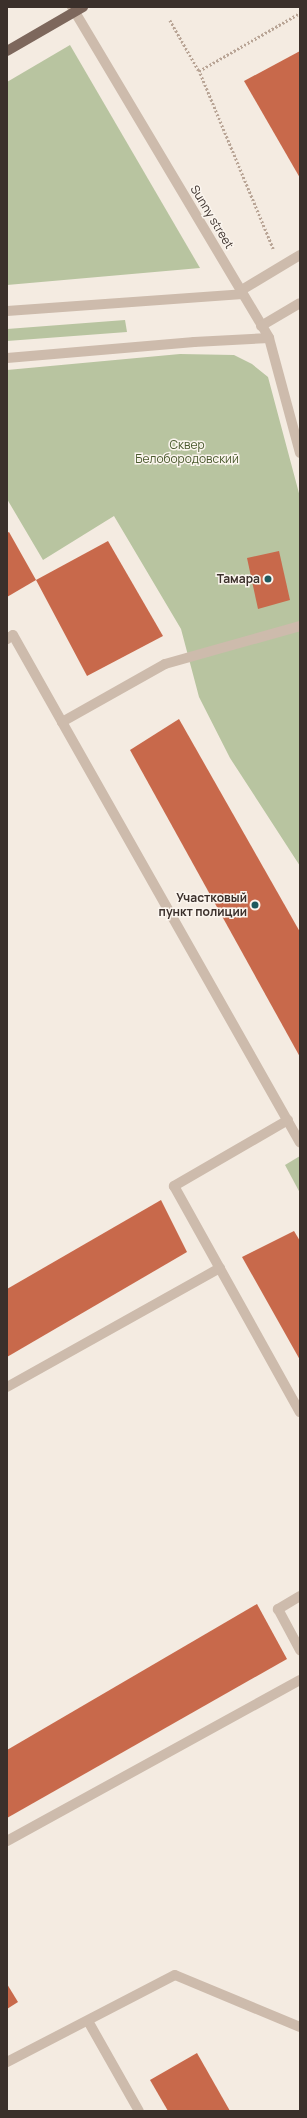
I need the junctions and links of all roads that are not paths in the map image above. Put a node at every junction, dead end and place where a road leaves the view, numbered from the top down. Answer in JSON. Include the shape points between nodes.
{"nodes":[{"id":1,"x":77,"y":8,"type":"edge"},
{"id":2,"x":7,"y":51,"type":"edge"},
{"id":3,"x":300,"y":255,"type":"edge"},
{"id":4,"x":241,"y":292,"type":"junction"},
{"id":5,"x":300,"y":303,"type":"edge"},
{"id":6,"x":7,"y":311,"type":"edge"},
{"id":7,"x":261,"y":326,"type":"junction"},
{"id":8,"x":269,"y":338,"type":"junction"},
{"id":9,"x":7,"y":358,"type":"edge"},
{"id":10,"x":300,"y":453,"type":"edge"},
{"id":11,"x":300,"y":626,"type":"edge"},
{"id":12,"x":7,"y":639,"type":"edge"},
{"id":13,"x":62,"y":722,"type":"junction"},
{"id":14,"x":288,"y":1120,"type":"junction"},
{"id":15,"x":300,"y":1142,"type":"edge"},
{"id":16,"x":220,"y":1268,"type":"junction"},
{"id":17,"x":7,"y":1387,"type":"edge"},
{"id":18,"x":300,"y":1412,"type":"edge"},
{"id":19,"x":300,"y":1596,"type":"edge"},
{"id":20,"x":300,"y":1650,"type":"edge"},
{"id":21,"x":300,"y":1680,"type":"edge"},
{"id":22,"x":7,"y":1841,"type":"edge"},
{"id":23,"x":88,"y":2021,"type":"junction"},
{"id":24,"x":300,"y":2027,"type":"edge"},
{"id":25,"x":7,"y":2062,"type":"edge"},
{"id":26,"x":138,"y":2111,"type":"edge"}],
"edges":[{"from":1,"to":2,"type":"main road"},
{"from":1,"to":4,"type":"street","name":"Sunny street"},
{"from":3,"to":4,"type":"street"},
{"from":4,"to":6,"type":"street"},
{"from":4,"to":7,"type":"street","name":"Sunny street"},
{"from":5,"to":7,"type":"street"},
{"from":7,"to":8,"type":"street","name":"Sunny street"},
{"from":8,"to":9,"type":"street"},
{"from":8,"to":10,"type":"street","name":"Sunny street"},
{"from":11,"to":13,"type":"street","via":[[165,664]]},
{"from":12,"to":13,"type":"street","via":[[14,635]]},
{"from":13,"to":14,"type":"street"},
{"from":14,"to":15,"type":"street"},
{"from":14,"to":16,"type":"street","via":[[174,1186]]},
{"from":16,"to":17,"type":"street"},
{"from":16,"to":18,"type":"street"},
{"from":19,"to":20,"type":"street","via":[[278,1609]]},
{"from":21,"to":22,"type":"street"},
{"from":23,"to":24,"type":"street","via":[[175,1974]]},
{"from":23,"to":25,"type":"street"},
{"from":23,"to":26,"type":"street"}]}
